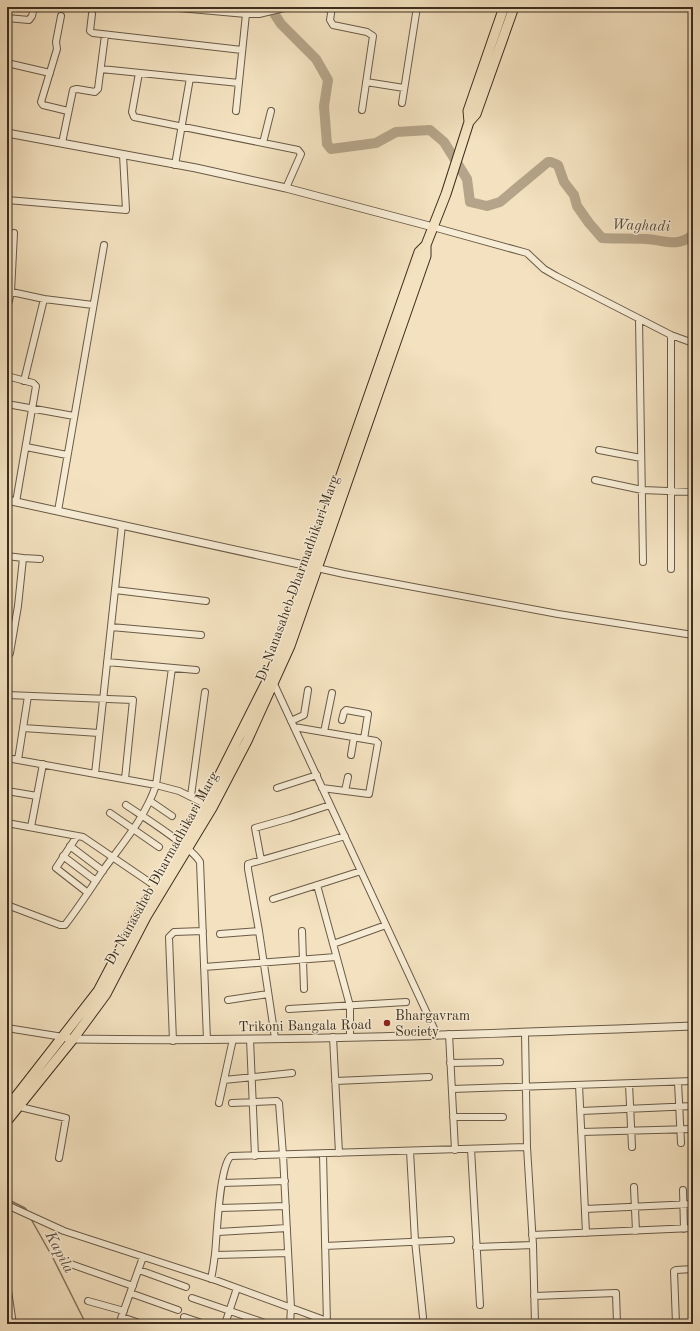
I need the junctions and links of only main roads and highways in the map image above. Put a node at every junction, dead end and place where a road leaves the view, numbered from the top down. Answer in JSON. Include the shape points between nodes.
{"nodes":[{"id":1,"x":504,"y":7,"type":"edge"},
{"id":2,"x":514,"y":7,"type":"edge"},
{"id":3,"x":469,"y":122,"type":"junction"},
{"id":4,"x":184,"y":846,"type":"junction"},
{"id":5,"x":12,"y":1106,"type":"edge"},
{"id":6,"x":7,"y":1121,"type":"edge"}],
"edges":[{"from":1,"to":3,"type":"main road","name":"Dr Nanasaheb Dharmadhikari Marg","via":[[468,111]]},
{"from":2,"to":3,"type":"main road","name":"Dr Nanasaheb Dharmadhikari Marg","via":[[476,114]]},
{"from":3,"to":4,"type":"main road","name":"Dr Nanasaheb Dharmadhikari Marg","via":[[446,194],[426,245],[426,256],[313,567],[290,646],[271,682],[247,741]]},
{"from":4,"to":5,"type":"main road","name":"Dr Nanasaheb Dharmadhikari Marg","via":[[155,886],[98,992]]},
{"from":4,"to":5,"type":"main road","name":"Dr Nanasaheb Dharmadhikari Marg","via":[[106,994],[73,1039]]},
{"from":5,"to":6,"type":"main road","name":"Dr Nanasaheb Dharmadhikari Marg"}]}
